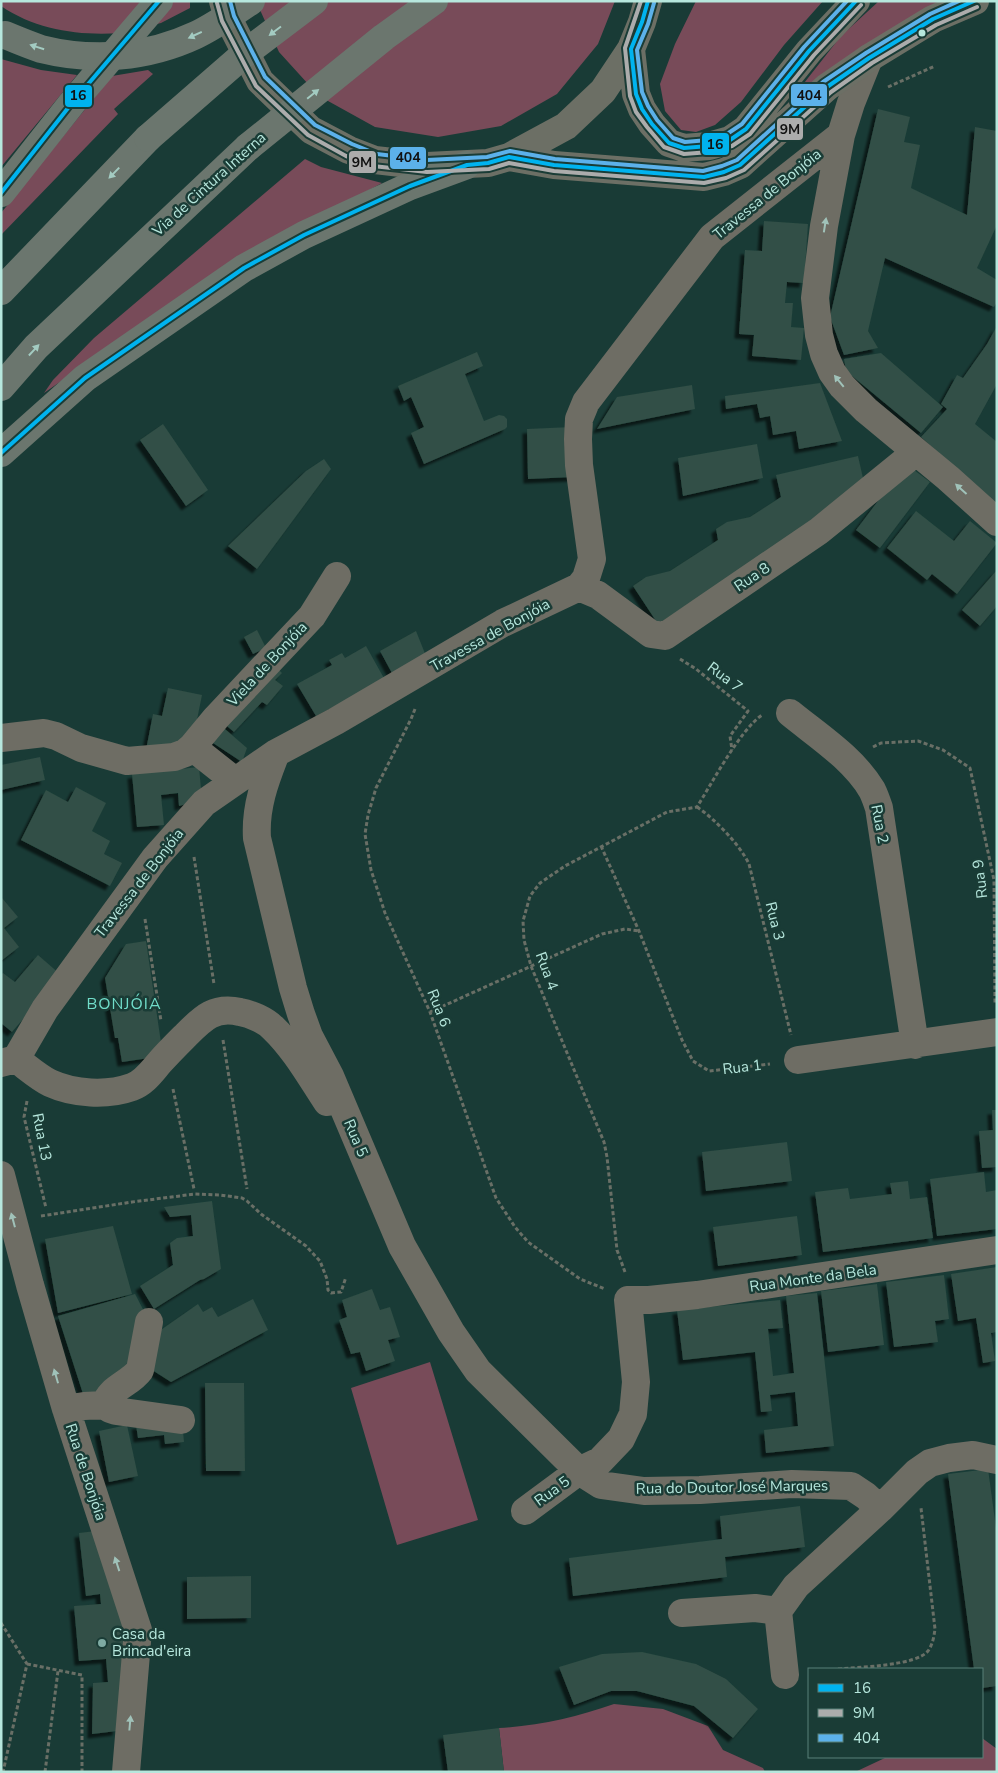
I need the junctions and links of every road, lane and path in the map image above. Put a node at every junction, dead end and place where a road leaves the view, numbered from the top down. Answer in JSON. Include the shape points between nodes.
{"nodes":[{"id":1,"x":160,"y":1,"type":"edge"},
{"id":2,"x":223,"y":1,"type":"edge"},
{"id":3,"x":252,"y":1,"type":"edge"},
{"id":4,"x":314,"y":1,"type":"edge"},
{"id":5,"x":434,"y":1,"type":"edge"},
{"id":6,"x":648,"y":1,"type":"edge"},
{"id":7,"x":856,"y":1,"type":"edge"},
{"id":8,"x":975,"y":1,"type":"edge"},
{"id":9,"x":3,"y":34,"type":"edge"},
{"id":10,"x":631,"y":49,"type":"junction"},
{"id":11,"x":869,"y":58,"type":"junction"},
{"id":12,"x":935,"y":66,"type":"dead end"},
{"id":13,"x":850,"y":103,"type":"junction"},
{"id":14,"x":841,"y":134,"type":"junction"},
{"id":15,"x":510,"y":157,"type":"junction"},
{"id":16,"x":466,"y":165,"type":"junction"},
{"id":17,"x":1,"y":193,"type":"edge"},
{"id":18,"x":1,"y":291,"type":"edge"},
{"id":19,"x":1,"y":386,"type":"edge"},
{"id":20,"x":916,"y":452,"type":"junction"},
{"id":21,"x":1,"y":453,"type":"edge"},
{"id":22,"x":997,"y":522,"type":"edge"},
{"id":23,"x":337,"y":576,"type":"dead end"},
{"id":24,"x":579,"y":587,"type":"junction"},
{"id":25,"x":651,"y":634,"type":"junction"},
{"id":26,"x":430,"y":668,"type":"junction"},
{"id":27,"x":790,"y":713,"type":"joint"},
{"id":28,"x":1,"y":738,"type":"edge"},
{"id":29,"x":192,"y":747,"type":"junction"},
{"id":30,"x":732,"y":751,"type":"junction"},
{"id":31,"x":276,"y":753,"type":"junction"},
{"id":32,"x":848,"y":761,"type":"junction"},
{"id":33,"x":235,"y":781,"type":"junction"},
{"id":34,"x":697,"y":807,"type":"junction"},
{"id":35,"x":601,"y":846,"type":"junction"},
{"id":36,"x":639,"y":931,"type":"junction"},
{"id":37,"x":531,"y":966,"type":"junction"},
{"id":38,"x":430,"y":1012,"type":"junction"},
{"id":39,"x":996,"y":1033,"type":"edge"},
{"id":40,"x":915,"y":1045,"type":"junction"},
{"id":41,"x":798,"y":1060,"type":"junction"},
{"id":42,"x":8,"y":1061,"type":"edge"},
{"id":43,"x":50,"y":1082,"type":"junction"},
{"id":44,"x":361,"y":1152,"type":"junction"},
{"id":45,"x":1,"y":1175,"type":"edge"},
{"id":46,"x":46,"y":1208,"type":"dead end"},
{"id":47,"x":14,"y":1222,"type":"junction"},
{"id":48,"x":997,"y":1250,"type":"edge"},
{"id":49,"x":346,"y":1276,"type":"dead end"},
{"id":50,"x":628,"y":1300,"type":"junction"},
{"id":51,"x":149,"y":1322,"type":"dead end"},
{"id":52,"x":105,"y":1405,"type":"junction"},
{"id":53,"x":66,"y":1409,"type":"junction"},
{"id":54,"x":181,"y":1420,"type":"dead end"},
{"id":55,"x":997,"y":1460,"type":"edge"},
{"id":56,"x":579,"y":1472,"type":"junction"},
{"id":57,"x":917,"y":1472,"type":"junction"},
{"id":58,"x":880,"y":1509,"type":"junction"},
{"id":59,"x":525,"y":1511,"type":"dead end"},
{"id":60,"x":778,"y":1611,"type":"junction"},
{"id":61,"x":682,"y":1613,"type":"dead end"},
{"id":62,"x":1,"y":1623,"type":"edge"},
{"id":63,"x":27,"y":1664,"type":"junction"},
{"id":64,"x":847,"y":1668,"type":"edge"},
{"id":65,"x":58,"y":1671,"type":"junction"},
{"id":66,"x":785,"y":1675,"type":"dead end"},
{"id":67,"x":2,"y":1772,"type":"edge"},
{"id":68,"x":45,"y":1772,"type":"edge"},
{"id":69,"x":82,"y":1772,"type":"edge"},
{"id":70,"x":126,"y":1772,"type":"edge"}],
"edges":[{"from":1,"to":17,"type":"highway","via":[[72,103]]},
{"from":2,"to":16,"type":"main road","via":[[228,18],[260,81],[311,130],[375,160],[427,166]]},
{"from":3,"to":9,"type":"highway","one_way":true,"bridge":true,"via":[[195,36],[133,54],[103,57],[70,54],[40,48]]},
{"from":4,"to":18,"type":"highway","one_way":true,"bridge":true,"via":[[248,51],[148,138]]},
{"from":19,"to":5,"type":"highway","name":"Via de Cintura Interna","one_way":true,"bridge":true,"via":[[36,347],[248,147],[384,37]]},
{"from":6,"to":10,"type":"main road"},
{"from":7,"to":10,"type":"main road","via":[[809,51],[746,129],[730,140],[709,146],[684,148],[669,143],[652,124],[636,94]]},
{"from":8,"to":11,"type":"main road","via":[[934,19]]},
{"from":10,"to":15,"type":"main road","via":[[603,91],[566,126]]},
{"from":11,"to":13,"type":"street"},
{"from":11,"to":15,"type":"main road","via":[[827,87],[740,166],[724,172],[704,177],[554,165]]},
{"from":12,"to":13,"type":"path"},
{"from":13,"to":14,"type":"street"},
{"from":20,"to":14,"type":"street","one_way":true,"via":[[842,386],[832,372],[819,335],[815,298]]},
{"from":14,"to":24,"type":"street","name":"Travessa de Bonjóia","via":[[712,237],[586,402],[579,419],[579,466],[592,559],[586,578]]},
{"from":15,"to":16,"type":"main road"},
{"from":16,"to":21,"type":"highway","via":[[410,186],[304,235],[244,268],[85,378]]},
{"from":22,"to":20,"type":"street","one_way":true},
{"from":20,"to":25,"type":"street","name":"Rua 8","via":[[811,536],[665,636]]},
{"from":23,"to":29,"type":"street","name":"Viela de Bonjóia","via":[[312,616]]},
{"from":24,"to":25,"type":"street","via":[[598,595]]},
{"from":24,"to":26,"type":"street","name":"Travessa de Bonjóia","via":[[503,624]]},
{"from":25,"to":30,"type":"path","name":"Rua 7","via":[[674,656],[696,669],[748,711],[730,736]]},
{"from":26,"to":31,"type":"street","name":"Travessa de Bonjóia"},
{"from":26,"to":38,"type":"path","name":"Rua 6","via":[[411,719],[376,788],[365,834],[371,870],[385,913]]},
{"from":27,"to":30,"type":"path","via":[[773,710],[756,719]]},
{"from":27,"to":32,"type":"street","name":"Rua 2"},
{"from":28,"to":29,"type":"street","name":"Viela de Bonjóia","via":[[44,733],[127,761],[174,756]]},
{"from":29,"to":33,"type":"street"},
{"from":30,"to":34,"type":"path"},
{"from":31,"to":33,"type":"street","name":"Travessa de Bonjóia"},
{"from":31,"to":44,"type":"street","name":"Rua 5","via":[[258,803],[257,838],[301,1014]]},
{"from":32,"to":39,"type":"path","name":"Rua 9","via":[[881,743],[918,741],[942,750],[970,768],[994,880]]},
{"from":32,"to":40,"type":"street","name":"Rua 2","via":[[873,792],[878,808]]},
{"from":33,"to":42,"type":"street","name":"Travessa de Bonjóia","via":[[204,803],[155,858]]},
{"from":34,"to":35,"type":"path","name":"Rua 4","via":[[667,812]]},
{"from":34,"to":41,"type":"path","name":"Rua 3","via":[[710,816],[743,852],[749,864]]},
{"from":35,"to":36,"type":"path","name":"Rua 1"},
{"from":35,"to":37,"type":"path","name":"Rua 4","via":[[540,883],[530,896],[523,921]]},
{"from":36,"to":37,"type":"path","via":[[625,929],[602,934]]},
{"from":36,"to":41,"type":"path","name":"Rua 1","via":[[693,1061],[710,1071]]},
{"from":37,"to":38,"type":"path"},
{"from":37,"to":50,"type":"path","name":"Rua 4","via":[[604,1142],[617,1250],[627,1278]]},
{"from":38,"to":50,"type":"path","name":"Rua 6","via":[[496,1198],[515,1227],[528,1242],[580,1279]]},
{"from":39,"to":40,"type":"street"},
{"from":40,"to":41,"type":"street"},
{"from":42,"to":43,"type":"street"},
{"from":43,"to":44,"type":"street","via":[[85,1092],[133,1087],[146,1078],[204,1017],[218,1011],[244,1012],[273,1028],[289,1047]]},
{"from":43,"to":46,"type":"path","name":"Rua 13","via":[[31,1094],[25,1104],[24,1116]]},
{"from":44,"to":56,"type":"street","name":"Rua 5","via":[[402,1246],[451,1332],[478,1371]]},
{"from":47,"to":45,"type":"street","name":"Rua de Bonjóia","one_way":true},
{"from":47,"to":49,"type":"path","via":[[47,1214],[186,1195],[235,1197],[247,1201],[306,1246],[320,1261],[328,1290],[332,1293],[341,1292]]},
{"from":53,"to":47,"type":"street","name":"Rua de Bonjóia","one_way":true},
{"from":48,"to":50,"type":"street","name":"Rua Monte da Bela","via":[[697,1295]]},
{"from":50,"to":56,"type":"street","name":"Rua 5","via":[[636,1382],[633,1414],[621,1439],[600,1461]]},
{"from":51,"to":52,"type":"street","via":[[140,1370],[110,1394]]},
{"from":52,"to":53,"type":"street"},
{"from":52,"to":54,"type":"street","via":[[116,1411]]},
{"from":70,"to":53,"type":"street","name":"Rua de Bonjóia","one_way":true,"via":[[138,1630]]},
{"from":55,"to":57,"type":"street","via":[[973,1455],[949,1458]]},
{"from":56,"to":58,"type":"street","name":"Rua do Doutor José Marques","via":[[601,1485],[644,1491],[792,1484],[850,1486]]},
{"from":56,"to":59,"type":"street","name":"Rua 5"},
{"from":57,"to":58,"type":"street"},
{"from":57,"to":64,"type":"path","via":[[935,1629],[931,1645],[915,1660]]},
{"from":58,"to":60,"type":"street","via":[[796,1586]]},
{"from":60,"to":61,"type":"street","via":[[755,1608]]},
{"from":60,"to":66,"type":"street"},
{"from":62,"to":63,"type":"path"},
{"from":63,"to":65,"type":"path"},
{"from":63,"to":67,"type":"path"},
{"from":65,"to":68,"type":"path"},
{"from":65,"to":69,"type":"path","via":[[82,1675]]}]}
